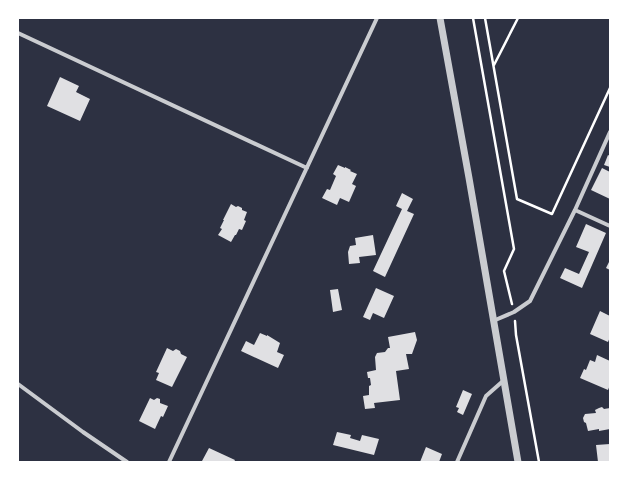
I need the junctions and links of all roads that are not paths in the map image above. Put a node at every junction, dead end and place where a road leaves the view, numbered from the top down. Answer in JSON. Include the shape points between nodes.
{"nodes":[{"id":1,"x":377,"y":18,"type":"edge"},
{"id":2,"x":440,"y":18,"type":"edge"},
{"id":3,"x":18,"y":33,"type":"edge"},
{"id":4,"x":610,"y":132,"type":"edge"},
{"id":5,"x":307,"y":168,"type":"junction"},
{"id":6,"x":575,"y":210,"type":"junction"},
{"id":7,"x":610,"y":226,"type":"edge"},
{"id":8,"x":493,"y":321,"type":"junction"},
{"id":9,"x":503,"y":381,"type":"junction"},
{"id":10,"x":18,"y":384,"type":"edge"},
{"id":11,"x":128,"y":462,"type":"edge"},
{"id":12,"x":169,"y":462,"type":"edge"},
{"id":13,"x":457,"y":462,"type":"edge"},
{"id":14,"x":518,"y":462,"type":"edge"}],
"edges":[{"from":1,"to":5,"type":"street"},
{"from":2,"to":8,"type":"street"},
{"from":3,"to":5,"type":"street"},
{"from":4,"to":6,"type":"street"},
{"from":5,"to":12,"type":"street"},
{"from":6,"to":7,"type":"street"},
{"from":6,"to":8,"type":"street","via":[[530,301],[514,312]]},
{"from":8,"to":9,"type":"street"},
{"from":9,"to":13,"type":"street","via":[[486,396]]},
{"from":9,"to":14,"type":"street"},
{"from":10,"to":11,"type":"street","via":[[82,432]]}]}
